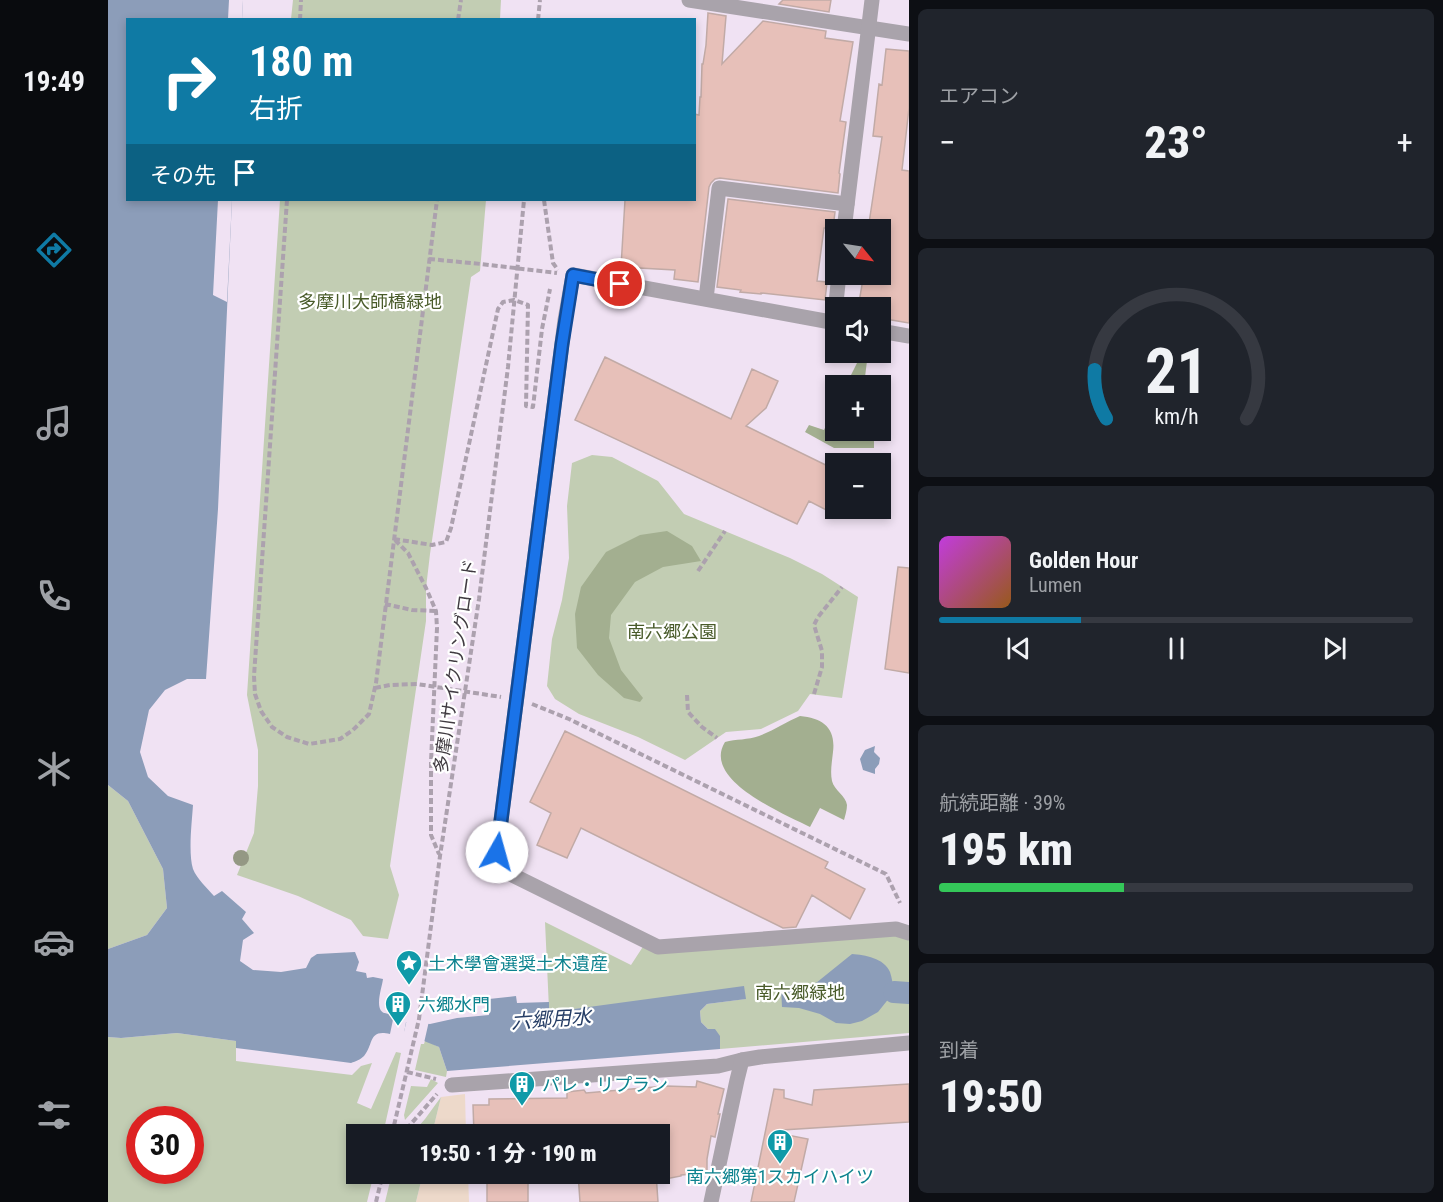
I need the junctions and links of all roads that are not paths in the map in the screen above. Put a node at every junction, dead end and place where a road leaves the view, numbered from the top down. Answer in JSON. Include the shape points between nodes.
{"nodes":[{"id":1,"x":689,"y":0,"type":"edge"},
{"id":2,"x":872,"y":0,"type":"edge"},
{"id":3,"x":869,"y":27,"type":"junction"},
{"id":4,"x":909,"y":34,"type":"edge"},
{"id":5,"x":848,"y":204,"type":"junction"},
{"id":6,"x":846,"y":219,"type":"edge"},
{"id":7,"x":706,"y":299,"type":"junction"},
{"id":8,"x":825,"y":320,"type":"edge"},
{"id":9,"x":891,"y":333,"type":"edge"},
{"id":10,"x":909,"y":336,"type":"edge"},
{"id":11,"x":909,"y":933,"type":"edge"},
{"id":12,"x":909,"y":1043,"type":"edge"},
{"id":13,"x":742,"y":1060,"type":"junction"},
{"id":14,"x":445,"y":1089,"type":"road end"},
{"id":15,"x":711,"y":1202,"type":"edge"}],
"edges":[{"from":1,"to":3,"type":"street"},
{"from":2,"to":3,"type":"street"},
{"from":3,"to":4,"type":"street"},
{"from":3,"to":5,"type":"street"},
{"from":5,"to":6,"type":"street"},
{"from":5,"to":7,"type":"street","via":[[719,188]]},
{"from":7,"to":8,"type":"street"},
{"from":7,"to":11,"type":"street","via":[[573,275],[497,852],[504,871],[658,947],[896,929]]},
{"from":9,"to":10,"type":"street"},
{"from":12,"to":13,"type":"street"},
{"from":13,"to":14,"type":"street","via":[[718,1066]]},
{"from":13,"to":15,"type":"street"}]}
